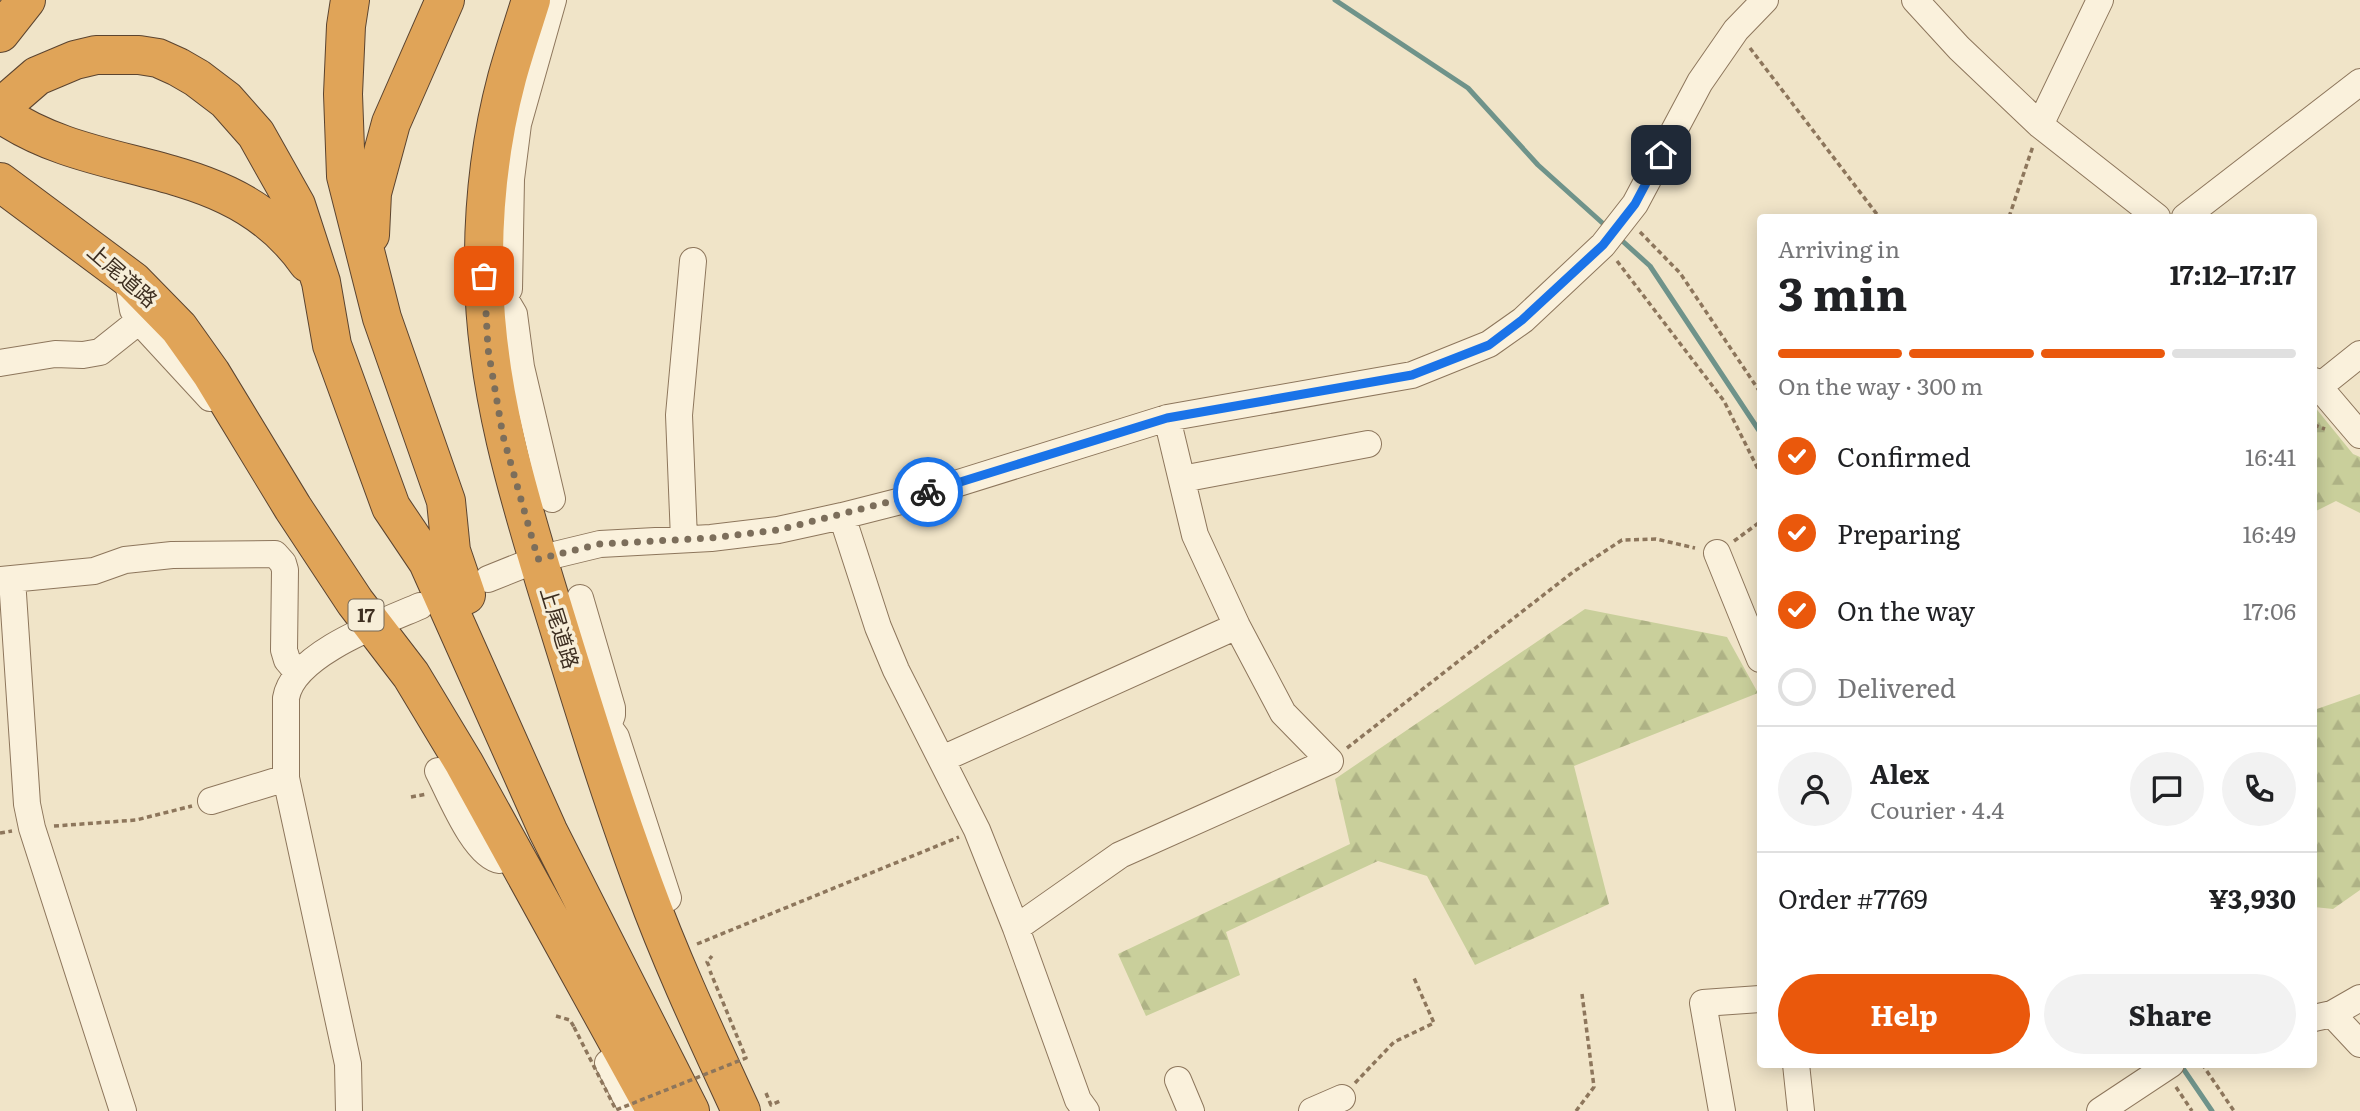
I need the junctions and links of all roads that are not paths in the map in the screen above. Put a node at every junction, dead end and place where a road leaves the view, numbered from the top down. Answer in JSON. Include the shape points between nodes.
{"nodes":[{"id":1,"x":26,"y":0,"type":"edge"},
{"id":2,"x":350,"y":0,"type":"edge"},
{"id":3,"x":445,"y":0,"type":"edge"},
{"id":4,"x":531,"y":0,"type":"edge"},
{"id":5,"x":553,"y":0,"type":"edge"},
{"id":6,"x":1765,"y":0,"type":"edge"},
{"id":7,"x":1914,"y":0,"type":"edge"},
{"id":8,"x":2100,"y":0,"type":"edge"},
{"id":9,"x":0,"y":33,"type":"edge"},
{"id":10,"x":2360,"y":82,"type":"edge"},
{"id":11,"x":5,"y":104,"type":"edge"},
{"id":12,"x":2040,"y":125,"type":"junction"},
{"id":13,"x":0,"y":182,"type":"edge"},
{"id":14,"x":2153,"y":214,"type":"edge"},
{"id":15,"x":2189,"y":214,"type":"edge"},
{"id":16,"x":368,"y":261,"type":"junction"},
{"id":17,"x":693,"y":261,"type":"dead end"},
{"id":18,"x":127,"y":276,"type":"junction"},
{"id":19,"x":321,"y":282,"type":"junction"},
{"id":20,"x":496,"y":310,"type":"junction"},
{"id":21,"x":139,"y":321,"type":"junction"},
{"id":22,"x":2360,"y":354,"type":"edge"},
{"id":23,"x":0,"y":363,"type":"edge"},
{"id":24,"x":2317,"y":384,"type":"edge"},
{"id":25,"x":236,"y":413,"type":"junction"},
{"id":26,"x":1167,"y":418,"type":"junction"},
{"id":27,"x":2360,"y":435,"type":"edge"},
{"id":28,"x":1368,"y":444,"type":"dead end"},
{"id":29,"x":1182,"y":479,"type":"junction"},
{"id":30,"x":552,"y":499,"type":"dead end"},
{"id":31,"x":295,"y":510,"type":"junction"},
{"id":32,"x":842,"y":516,"type":"junction"},
{"id":33,"x":684,"y":539,"type":"junction"},
{"id":34,"x":1717,"y":552,"type":"road end"},
{"id":35,"x":275,"y":554,"type":"junction"},
{"id":36,"x":538,"y":559,"type":"junction"},
{"id":37,"x":488,"y":579,"type":"dead end"},
{"id":38,"x":6,"y":580,"type":"edge"},
{"id":39,"x":580,"y":598,"type":"dead end"},
{"id":40,"x":420,"y":606,"type":"dead end"},
{"id":41,"x":374,"y":626,"type":"junction"},
{"id":42,"x":1237,"y":626,"type":"junction"},
{"id":43,"x":1757,"y":652,"type":"edge"},
{"id":44,"x":292,"y":682,"type":"junction"},
{"id":45,"x":596,"y":718,"type":"junction"},
{"id":46,"x":942,"y":759,"type":"junction"},
{"id":47,"x":286,"y":778,"type":"junction"},
{"id":48,"x":433,"y":789,"type":"dead end"},
{"id":49,"x":211,"y":801,"type":"road end"},
{"id":50,"x":501,"y":848,"type":"junction"},
{"id":51,"x":1017,"y":928,"type":"junction"},
{"id":52,"x":2360,"y":998,"type":"edge"},
{"id":53,"x":1757,"y":999,"type":"edge"},
{"id":54,"x":2323,"y":1016,"type":"edge"},
{"id":55,"x":2360,"y":1044,"type":"edge"},
{"id":56,"x":1796,"y":1068,"type":"edge"},
{"id":57,"x":2165,"y":1068,"type":"edge"},
{"id":58,"x":1178,"y":1080,"type":"dead end"},
{"id":59,"x":1342,"y":1097,"type":"road end"},
{"id":60,"x":762,"y":1105,"type":"edge"},
{"id":61,"x":123,"y":1111,"type":"edge"},
{"id":62,"x":349,"y":1111,"type":"edge"},
{"id":63,"x":633,"y":1111,"type":"edge"},
{"id":64,"x":656,"y":1111,"type":"edge"},
{"id":65,"x":690,"y":1111,"type":"edge"},
{"id":66,"x":709,"y":1111,"type":"edge"},
{"id":67,"x":1086,"y":1111,"type":"edge"},
{"id":68,"x":1191,"y":1111,"type":"edge"},
{"id":69,"x":1312,"y":1111,"type":"edge"},
{"id":70,"x":1723,"y":1111,"type":"edge"},
{"id":71,"x":1801,"y":1111,"type":"edge"},
{"id":72,"x":2100,"y":1111,"type":"edge"}],
"edges":[{"from":1,"to":9,"type":"highway"},
{"from":2,"to":16,"type":"highway","via":[[343,94],[346,176]]},
{"from":3,"to":16,"type":"highway","via":[[391,123],[372,193]]},
{"from":4,"to":20,"type":"highway","name":"上尾道路","via":[[507,78],[488,175],[484,276]]},
{"from":5,"to":20,"type":"street","via":[[518,124],[511,179],[509,289]]},
{"from":6,"to":26,"type":"street","via":[[1736,30],[1700,82],[1635,204],[1603,245],[1489,345],[1412,375]]},
{"from":7,"to":12,"type":"street"},
{"from":8,"to":12,"type":"street"},
{"from":10,"to":15,"type":"street"},
{"from":11,"to":19,"type":"highway","via":[[31,132],[215,188],[271,220]]},
{"from":11,"to":19,"type":"highway","via":[[37,76],[75,60],[139,55],[178,66],[226,100],[270,155],[296,205]]},
{"from":12,"to":14,"type":"street"},
{"from":13,"to":18,"type":"highway","name":"上尾道路","number":"17"},
{"from":16,"to":66,"type":"highway","via":[[382,318],[446,501],[450,551],[473,616],[608,912]]},
{"from":17,"to":33,"type":"street","via":[[679,415]]},
{"from":18,"to":21,"type":"street"},
{"from":18,"to":25,"type":"highway","name":"上尾道路","number":"17","via":[[179,328]]},
{"from":19,"to":65,"type":"highway","via":[[332,345],[391,507],[428,562],[548,831]]},
{"from":20,"to":30,"type":"street","via":[[510,304],[514,314],[521,367]]},
{"from":20,"to":36,"type":"highway","name":"上尾道路","via":[[488,349],[503,436]]},
{"from":21,"to":23,"type":"street","via":[[100,352]]},
{"from":21,"to":25,"type":"street","via":[[211,399]]},
{"from":22,"to":24,"type":"street"},
{"from":24,"to":27,"type":"street"},
{"from":25,"to":31,"type":"highway","name":"上尾道路","number":"17"},
{"from":26,"to":29,"type":"street"},
{"from":26,"to":32,"type":"street"},
{"from":28,"to":29,"type":"street"},
{"from":29,"to":42,"type":"street","via":[[1195,535]]},
{"from":31,"to":35,"type":"street"},
{"from":31,"to":41,"type":"highway","name":"上尾道路","number":"17"},
{"from":32,"to":33,"type":"street","via":[[778,530]]},
{"from":32,"to":46,"type":"street","via":[[896,670]]},
{"from":33,"to":36,"type":"street","via":[[600,544]]},
{"from":34,"to":43,"type":"street"},
{"from":35,"to":38,"type":"street","via":[[172,555],[125,560],[94,571]]},
{"from":35,"to":44,"type":"street","via":[[285,570],[284,650]]},
{"from":36,"to":37,"type":"street"},
{"from":36,"to":45,"type":"highway","name":"上尾道路"},
{"from":38,"to":61,"type":"street","via":[[32,828]]},
{"from":39,"to":45,"type":"street","via":[[612,708],[612,715]]},
{"from":40,"to":41,"type":"street"},
{"from":41,"to":44,"type":"street","via":[[325,652]]},
{"from":41,"to":50,"type":"highway","name":"上尾道路","number":"17","via":[[411,675],[464,763]]},
{"from":42,"to":46,"type":"street"},
{"from":42,"to":51,"type":"street","via":[[1283,713],[1330,761],[1120,855]]},
{"from":44,"to":47,"type":"street"},
{"from":45,"to":60,"type":"highway","name":"上尾道路","via":[[643,886],[674,964]]},
{"from":45,"to":60,"type":"street","via":[[616,737],[685,949],[736,1063]]},
{"from":46,"to":51,"type":"street"},
{"from":47,"to":49,"type":"street"},
{"from":47,"to":62,"type":"street","via":[[348,1064]]},
{"from":48,"to":50,"type":"street","via":[[491,859]]},
{"from":50,"to":63,"type":"street","via":[[502,870]]},
{"from":50,"to":64,"type":"highway","name":"上尾道路","number":"17"},
{"from":51,"to":67,"type":"street"},
{"from":52,"to":54,"type":"street"},
{"from":53,"to":70,"type":"street","via":[[1703,1003]]},
{"from":54,"to":55,"type":"street"},
{"from":56,"to":71,"type":"street"},
{"from":57,"to":72,"type":"street"},
{"from":58,"to":68,"type":"street"},
{"from":59,"to":69,"type":"street"}]}
